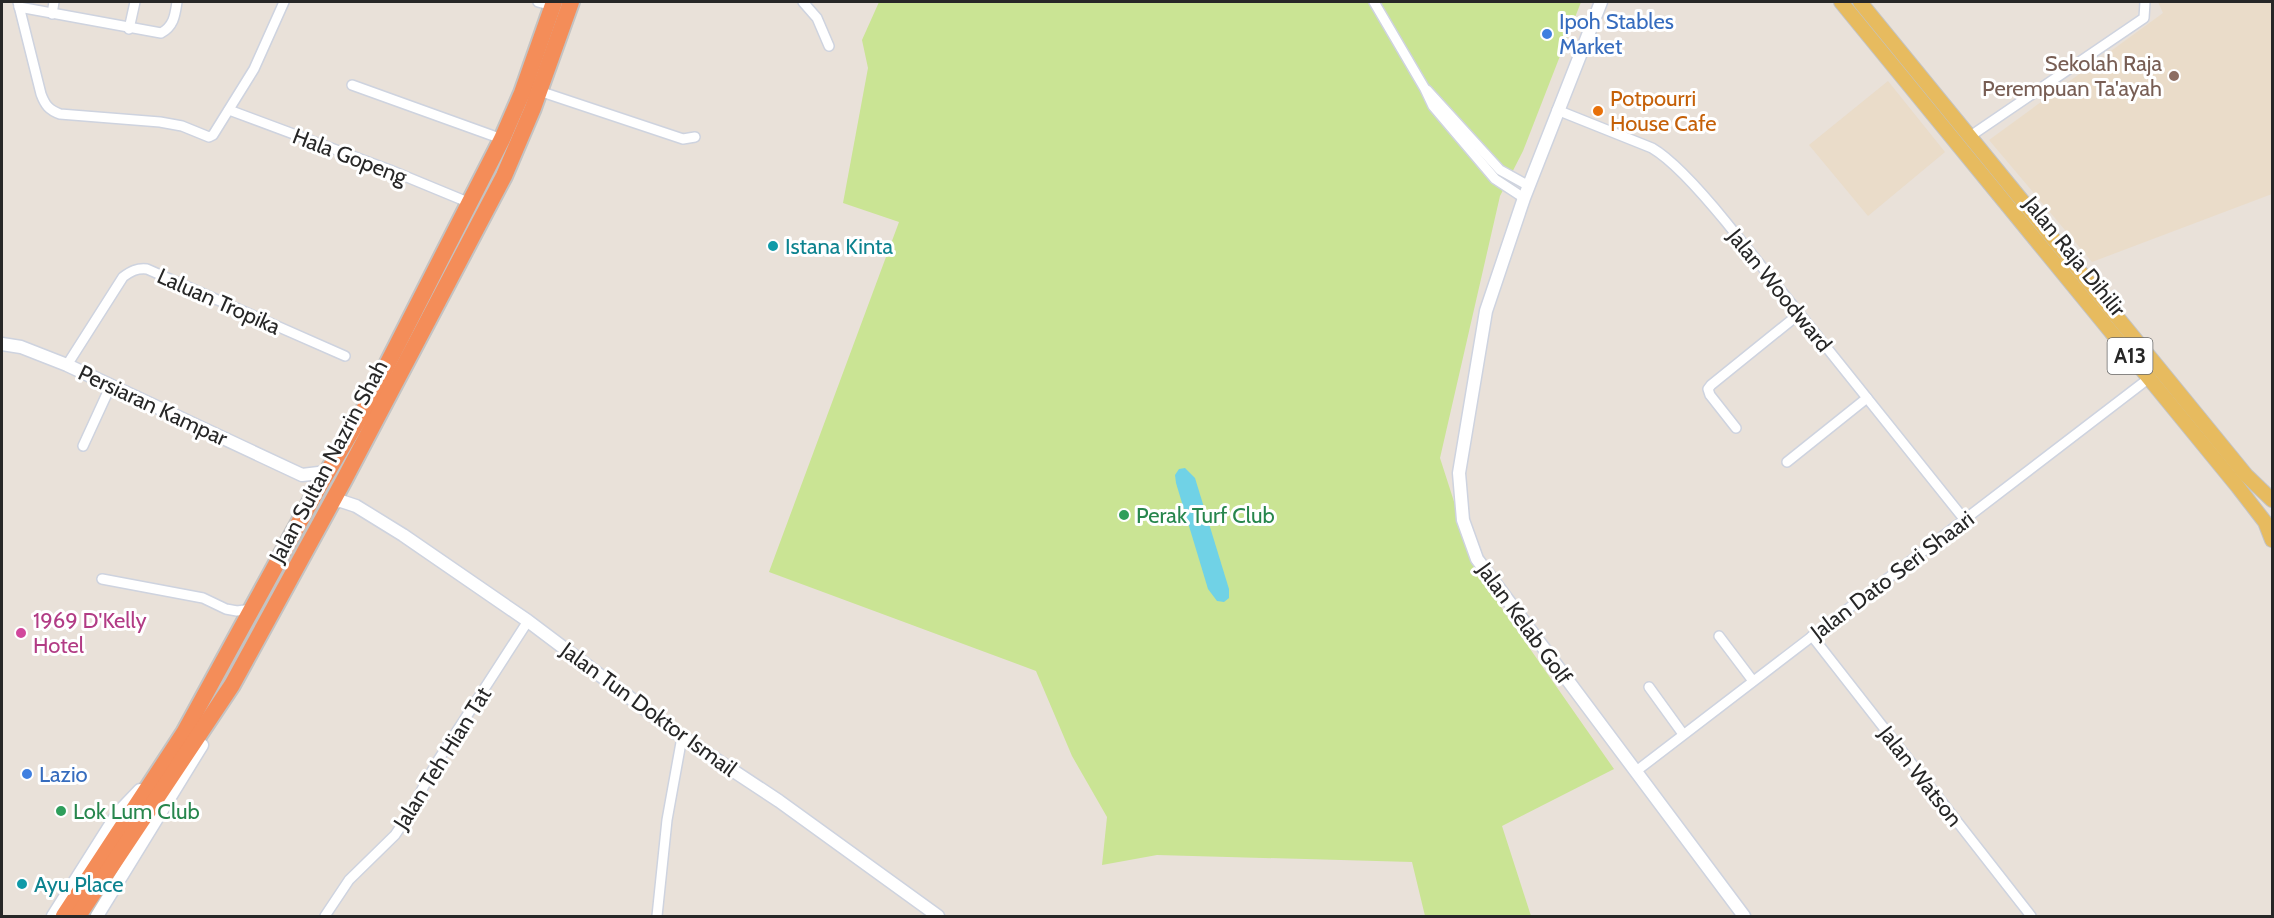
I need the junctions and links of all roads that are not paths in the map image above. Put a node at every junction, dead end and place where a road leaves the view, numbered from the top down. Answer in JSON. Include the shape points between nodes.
{"nodes":[{"id":1,"x":54,"y":2,"type":"edge"},
{"id":2,"x":135,"y":2,"type":"edge"},
{"id":3,"x":177,"y":2,"type":"edge"},
{"id":4,"x":284,"y":2,"type":"edge"},
{"id":5,"x":571,"y":2,"type":"edge"},
{"id":6,"x":803,"y":2,"type":"edge"},
{"id":7,"x":1374,"y":2,"type":"edge"},
{"id":8,"x":1594,"y":2,"type":"edge"},
{"id":9,"x":1601,"y":2,"type":"edge"},
{"id":10,"x":1841,"y":2,"type":"edge"},
{"id":11,"x":1860,"y":2,"type":"edge"},
{"id":12,"x":2145,"y":2,"type":"edge"},
{"id":13,"x":548,"y":3,"type":"edge"},
{"id":14,"x":19,"y":4,"type":"edge"},
{"id":15,"x":51,"y":14,"type":"junction"},
{"id":16,"x":129,"y":29,"type":"junction"},
{"id":17,"x":829,"y":46,"type":"dead end"},
{"id":18,"x":352,"y":85,"type":"dead end"},
{"id":19,"x":1425,"y":89,"type":"junction"},
{"id":20,"x":539,"y":91,"type":"junction"},
{"id":21,"x":229,"y":110,"type":"junction"},
{"id":22,"x":1557,"y":110,"type":"junction"},
{"id":23,"x":695,"y":137,"type":"dead end"},
{"id":24,"x":1969,"y":137,"type":"junction"},
{"id":25,"x":501,"y":139,"type":"junction"},
{"id":26,"x":1529,"y":186,"type":"junction"},
{"id":27,"x":1524,"y":198,"type":"junction"},
{"id":28,"x":470,"y":203,"type":"junction"},
{"id":29,"x":1799,"y":314,"type":"junction"},
{"id":30,"x":2,"y":344,"type":"edge"},
{"id":31,"x":345,"y":356,"type":"dead end"},
{"id":32,"x":67,"y":365,"type":"junction"},
{"id":33,"x":2148,"y":379,"type":"junction"},
{"id":34,"x":111,"y":385,"type":"junction"},
{"id":35,"x":1867,"y":398,"type":"junction"},
{"id":36,"x":1737,"y":428,"type":"dead end"},
{"id":37,"x":83,"y":446,"type":"dead end"},
{"id":38,"x":1787,"y":462,"type":"dead end"},
{"id":39,"x":327,"y":472,"type":"junction"},
{"id":40,"x":302,"y":475,"type":"junction"},
{"id":41,"x":344,"y":480,"type":"junction"},
{"id":42,"x":311,"y":500,"type":"junction"},
{"id":43,"x":2272,"y":500,"type":"edge"},
{"id":44,"x":332,"y":502,"type":"junction"},
{"id":45,"x":356,"y":506,"type":"junction"},
{"id":46,"x":1964,"y":519,"type":"junction"},
{"id":47,"x":2272,"y":540,"type":"edge"},
{"id":48,"x":102,"y":579,"type":"dead end"},
{"id":49,"x":252,"y":609,"type":"junction"},
{"id":50,"x":528,"y":621,"type":"junction"},
{"id":51,"x":1719,"y":636,"type":"dead end"},
{"id":52,"x":1812,"y":636,"type":"junction"},
{"id":53,"x":1754,"y":681,"type":"junction"},
{"id":54,"x":232,"y":685,"type":"junction"},
{"id":55,"x":1648,"y":687,"type":"dead end"},
{"id":56,"x":1683,"y":735,"type":"junction"},
{"id":57,"x":682,"y":737,"type":"junction"},
{"id":58,"x":157,"y":771,"type":"junction"},
{"id":59,"x":1635,"y":771,"type":"junction"},
{"id":60,"x":130,"y":827,"type":"junction"},
{"id":61,"x":53,"y":916,"type":"edge"},
{"id":62,"x":64,"y":916,"type":"edge"},
{"id":63,"x":78,"y":916,"type":"edge"},
{"id":64,"x":97,"y":916,"type":"edge"},
{"id":65,"x":325,"y":916,"type":"edge"},
{"id":66,"x":657,"y":916,"type":"edge"},
{"id":67,"x":938,"y":916,"type":"edge"},
{"id":68,"x":1744,"y":916,"type":"edge"},
{"id":69,"x":2031,"y":916,"type":"edge"}],
"edges":[{"from":1,"to":15,"type":"street"},
{"from":2,"to":16,"type":"street"},
{"from":3,"to":16,"type":"street","via":[[169,29],[160,33]]},
{"from":4,"to":21,"type":"street","via":[[254,69]]},
{"from":5,"to":20,"type":"highway","name":"Jalan Sultan Nazrin Shah"},
{"from":6,"to":17,"type":"street","via":[[817,18]]},
{"from":7,"to":19,"type":"street"},
{"from":8,"to":22,"type":"street","name":"Jalan Kelab Golf"},
{"from":9,"to":22,"type":"street","name":"Jalan Kelab Golf"},
{"from":10,"to":33,"type":"main road","name":"Jalan Raja Dihilir","number":"A13"},
{"from":11,"to":24,"type":"main road","name":"Jalan Raja Dihilir","number":"A13"},
{"from":12,"to":24,"type":"street","via":[[2144,18]]},
{"from":13,"to":25,"type":"highway","name":"Jalan Sultan Nazrin Shah","via":[[522,93]]},
{"from":14,"to":15,"type":"street"},
{"from":14,"to":21,"type":"street","via":[[40,94],[51,110],[160,122],[182,126],[203,136],[213,135]]},
{"from":15,"to":16,"type":"street"},
{"from":18,"to":25,"type":"street"},
{"from":19,"to":26,"type":"street","via":[[1500,170]]},
{"from":19,"to":27,"type":"street","via":[[1433,106],[1495,179]]},
{"from":20,"to":23,"type":"street","via":[[683,139]]},
{"from":20,"to":41,"type":"highway","name":"Jalan Sultan Nazrin Shah","via":[[496,192]]},
{"from":21,"to":28,"type":"street","name":"Hala Gopeng"},
{"from":22,"to":26,"type":"street","name":"Jalan Kelab Golf"},
{"from":22,"to":29,"type":"street","name":"Jalan Woodward","via":[[1660,153],[1721,216]]},
{"from":24,"to":43,"type":"main road","name":"Jalan Raja Dihilir","number":"A13","via":[[2246,475]]},
{"from":25,"to":28,"type":"highway","name":"Jalan Sultan Nazrin Shah"},
{"from":26,"to":27,"type":"street","name":"Jalan Kelab Golf"},
{"from":27,"to":59,"type":"street","name":"Jalan Kelab Golf","via":[[1486,311],[1459,473],[1463,520],[1477,560]]},
{"from":28,"to":39,"type":"highway","name":"Jalan Sultan Nazrin Shah","via":[[364,410]]},
{"from":29,"to":35,"type":"street","name":"Jalan Woodward"},
{"from":29,"to":36,"type":"street","via":[[1708,389]]},
{"from":30,"to":32,"type":"street","name":"Persiaran Kampar"},
{"from":31,"to":32,"type":"street","name":"Laluan Tropika","via":[[139,268],[123,277]]},
{"from":32,"to":34,"type":"street","name":"Persiaran Kampar"},
{"from":33,"to":46,"type":"street","name":"Jalan Dato Seri Shaari"},
{"from":33,"to":47,"type":"main road","name":"Jalan Raja Dihilir","number":"A13","via":[[2245,496],[2265,522]]},
{"from":34,"to":37,"type":"street"},
{"from":34,"to":40,"type":"street","name":"Persiaran Kampar"},
{"from":35,"to":38,"type":"street"},
{"from":35,"to":46,"type":"street","name":"Jalan Woodward"},
{"from":39,"to":40,"type":"street"},
{"from":39,"to":42,"type":"highway","name":"Jalan Sultan Nazrin Shah"},
{"from":40,"to":42,"type":"street","via":[[310,487]]},
{"from":41,"to":44,"type":"highway","name":"Jalan Sultan Nazrin Shah"},
{"from":41,"to":45,"type":"street"},
{"from":42,"to":49,"type":"highway","name":"Jalan Sultan Nazrin Shah"},
{"from":44,"to":45,"type":"street","name":"Jalan Tun Doktor Ismail"},
{"from":44,"to":54,"type":"highway","name":"Jalan Sultan Nazrin Shah"},
{"from":45,"to":50,"type":"street","name":"Jalan Tun Doktor Ismail"},
{"from":46,"to":52,"type":"street","name":"Jalan Dato Seri Shaari"},
{"from":48,"to":49,"type":"street","via":[[203,598],[226,609]]},
{"from":49,"to":58,"type":"highway","name":"Jalan Sultan Nazrin Shah","via":[[184,733]]},
{"from":50,"to":57,"type":"street","name":"Jalan Tun Doktor Ismail"},
{"from":50,"to":65,"type":"street","name":"Jalan Teh Hian Tat","via":[[437,762],[407,817],[349,880]]},
{"from":51,"to":53,"type":"street"},
{"from":52,"to":53,"type":"street","name":"Jalan Dato Seri Shaari"},
{"from":52,"to":69,"type":"street","name":"Jalan Watson"},
{"from":53,"to":56,"type":"street","name":"Jalan Dato Seri Shaari"},
{"from":54,"to":60,"type":"highway","name":"Jalan Sultan Nazrin Shah"},
{"from":54,"to":64,"type":"street","via":[[208,734]]},
{"from":55,"to":56,"type":"street"},
{"from":56,"to":59,"type":"street","name":"Jalan Dato Seri Shaari"},
{"from":57,"to":66,"type":"street","via":[[667,820]]},
{"from":57,"to":67,"type":"street","name":"Jalan Tun Doktor Ismail","via":[[779,801]]},
{"from":58,"to":60,"type":"highway","name":"Jalan Sultan Nazrin Shah"},
{"from":58,"to":61,"type":"street","via":[[118,813]]},
{"from":59,"to":68,"type":"street","name":"Jalan Kelab Golf"},
{"from":60,"to":62,"type":"highway","name":"Jalan Sultan Nazrin Shah"},
{"from":60,"to":63,"type":"highway","name":"Jalan Sultan Nazrin Shah"}]}
